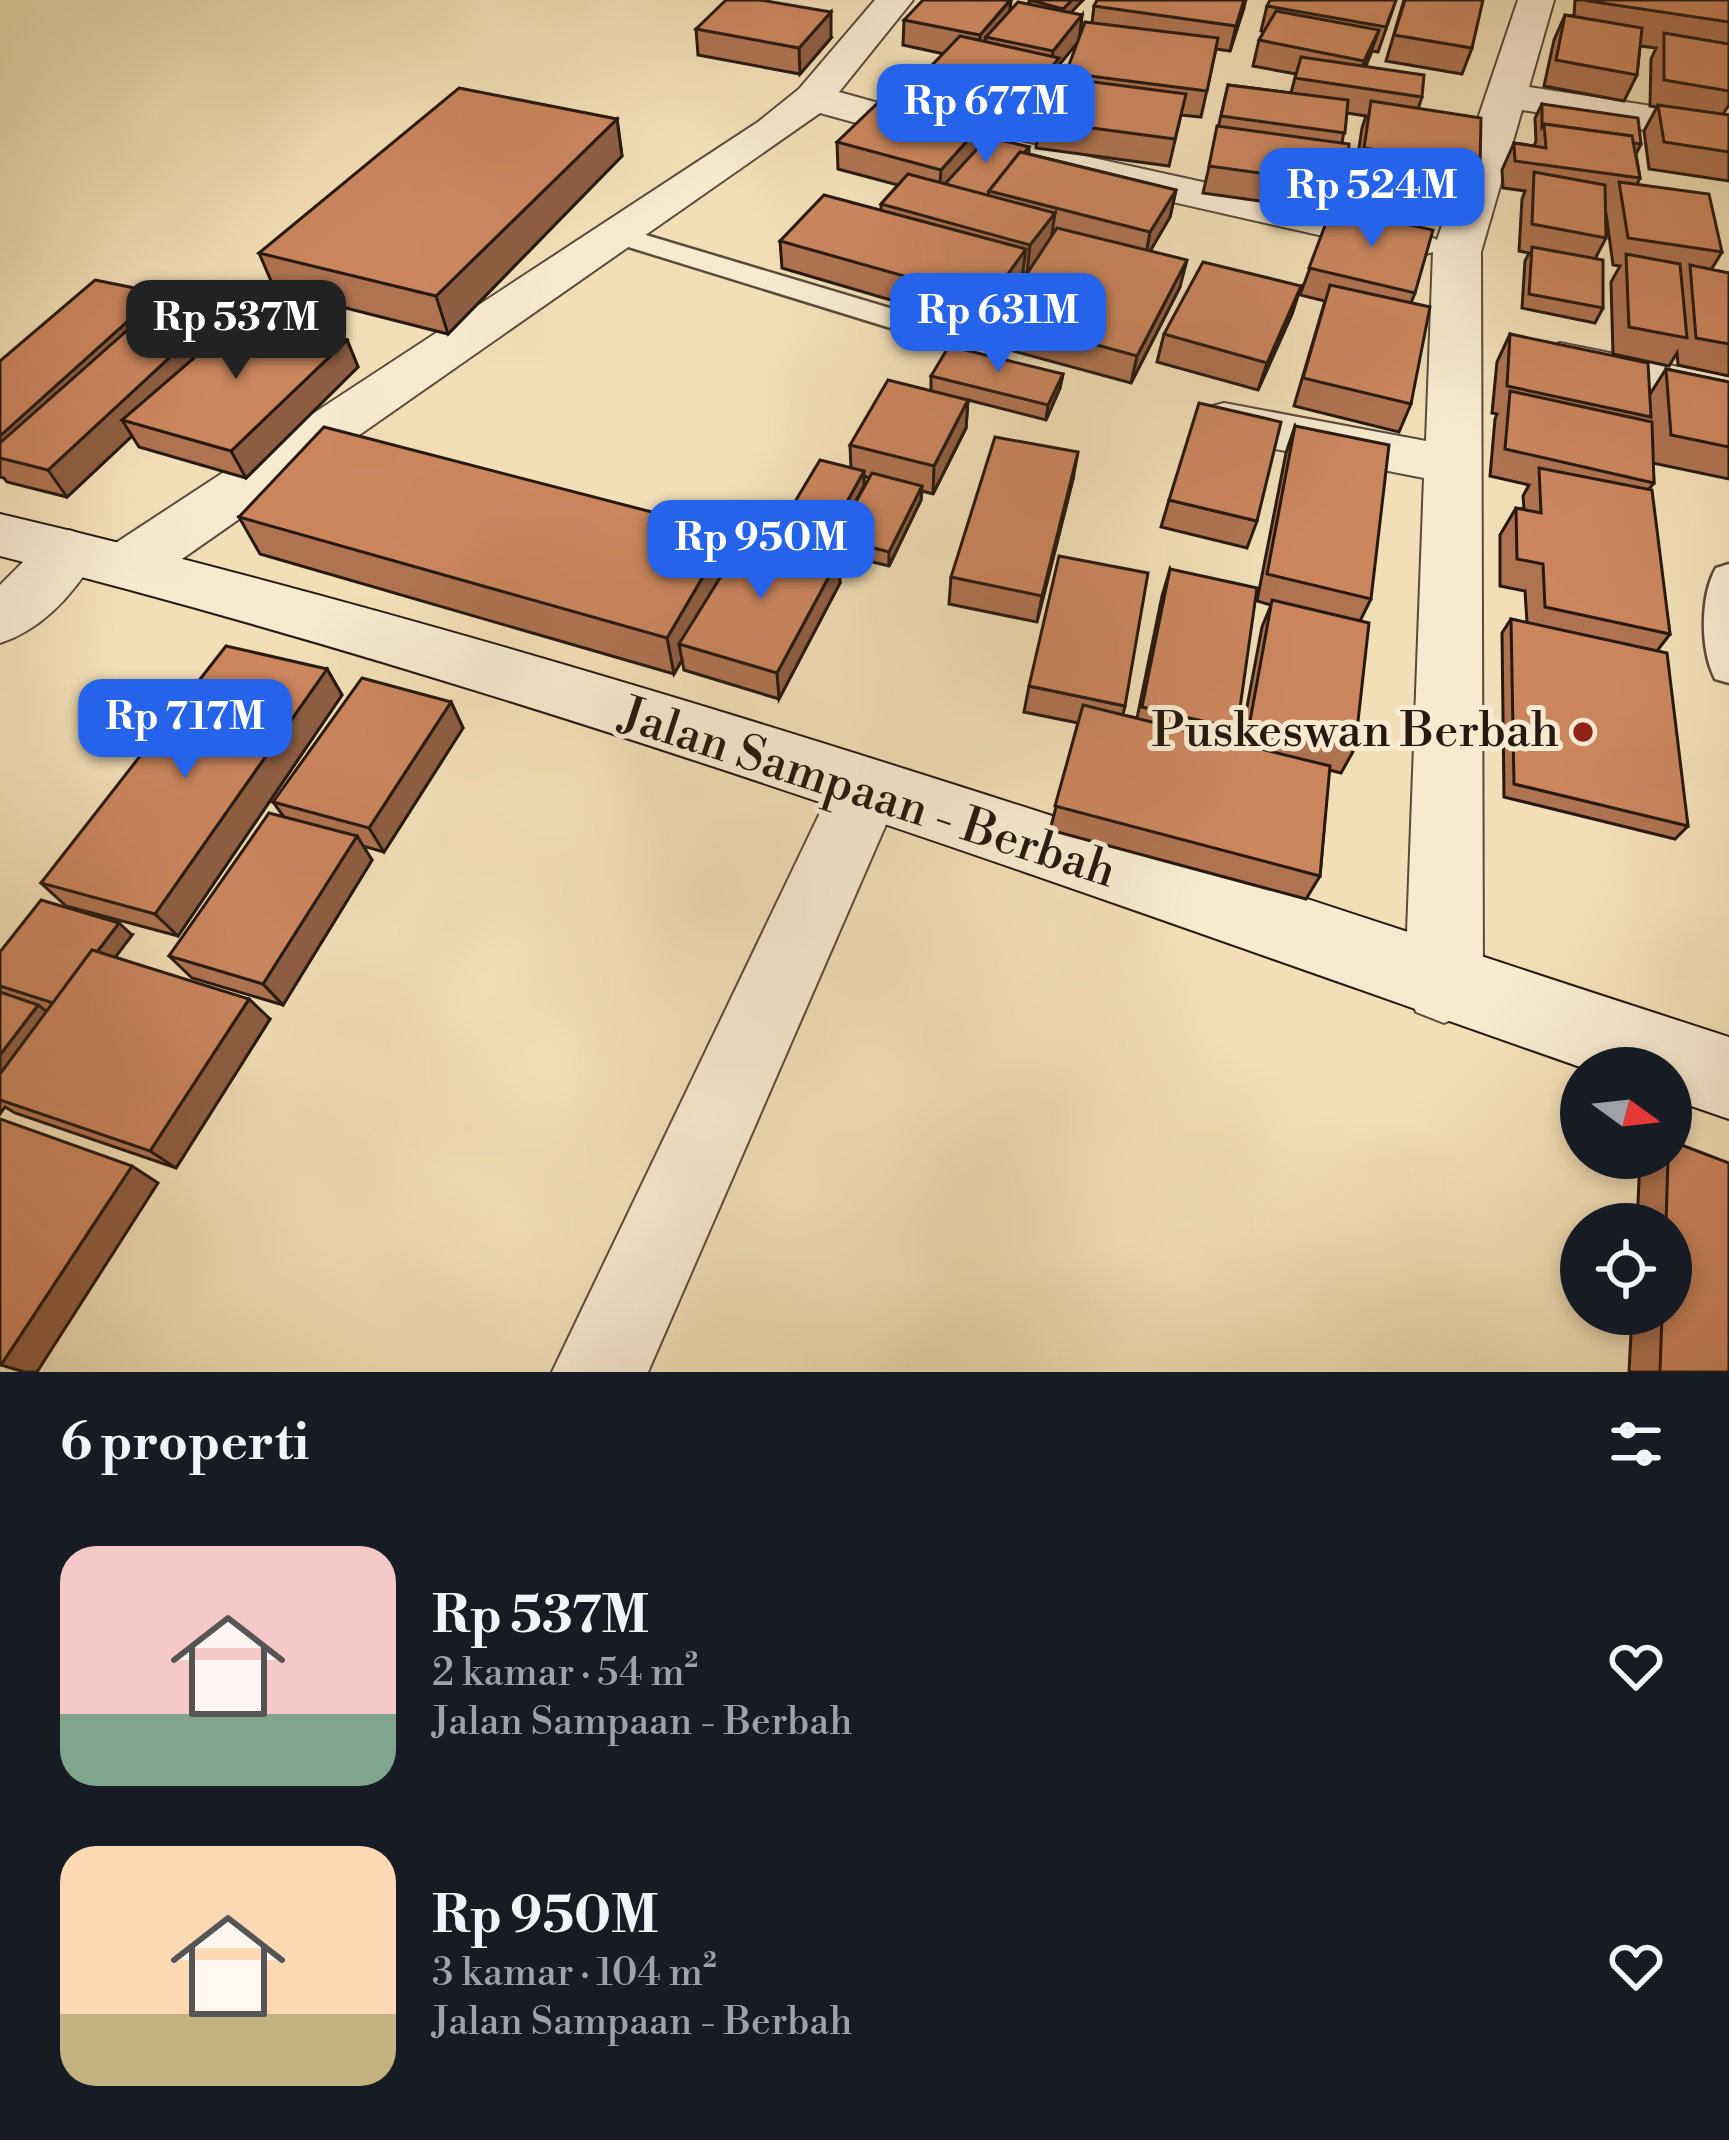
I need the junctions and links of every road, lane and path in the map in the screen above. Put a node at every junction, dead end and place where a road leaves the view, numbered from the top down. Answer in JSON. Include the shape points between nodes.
{"nodes":[{"id":1,"x":896,"y":0,"type":"edge"},
{"id":2,"x":1517,"y":12,"type":"edge"},
{"id":3,"x":1505,"y":94,"type":"junction"},
{"id":4,"x":813,"y":98,"type":"junction"},
{"id":5,"x":1729,"y":131,"type":"edge"},
{"id":6,"x":619,"y":235,"type":"junction"},
{"id":7,"x":1457,"y":252,"type":"junction"},
{"id":8,"x":1457,"y":338,"type":"junction"},
{"id":9,"x":989,"y":348,"type":"dead end"},
{"id":10,"x":1729,"y":394,"type":"edge"},
{"id":11,"x":1224,"y":422,"type":"edge"},
{"id":12,"x":1454,"y":465,"type":"junction"},
{"id":13,"x":0,"y":535,"type":"edge"},
{"id":14,"x":98,"y":559,"type":"junction"},
{"id":15,"x":1729,"y":577,"type":"edge"},
{"id":16,"x":0,"y":619,"type":"edge"},
{"id":17,"x":1729,"y":668,"type":"edge"},
{"id":18,"x":866,"y":790,"type":"junction"},
{"id":19,"x":1444,"y":986,"type":"junction"},
{"id":20,"x":1729,"y":1078,"type":"edge"},
{"id":21,"x":600,"y":1372,"type":"edge"}],
"edges":[{"from":1,"to":4,"type":"street"},
{"from":2,"to":3,"type":"street"},
{"from":3,"to":5,"type":"street"},
{"from":3,"to":7,"type":"street"},
{"from":4,"to":6,"type":"street"},
{"from":4,"to":7,"type":"street","via":[[1005,151]]},
{"from":6,"to":9,"type":"lane"},
{"from":6,"to":14,"type":"street"},
{"from":7,"to":8,"type":"street"},
{"from":8,"to":10,"type":"street"},
{"from":8,"to":12,"type":"street"},
{"from":11,"to":12,"type":"street"},
{"from":12,"to":19,"type":"street"},
{"from":13,"to":14,"type":"street","name":"Jalan Sampaan - Berbah"},
{"from":14,"to":16,"type":"street","via":[[42,586]]},
{"from":14,"to":18,"type":"street","name":"Jalan Sampaan - Berbah"},
{"from":15,"to":17,"type":"lane"},
{"from":18,"to":19,"type":"street","name":"Jalan Sampaan - Berbah"},
{"from":18,"to":21,"type":"street"},
{"from":19,"to":20,"type":"street","name":"Jalan Sampaan - Berbah"}]}
